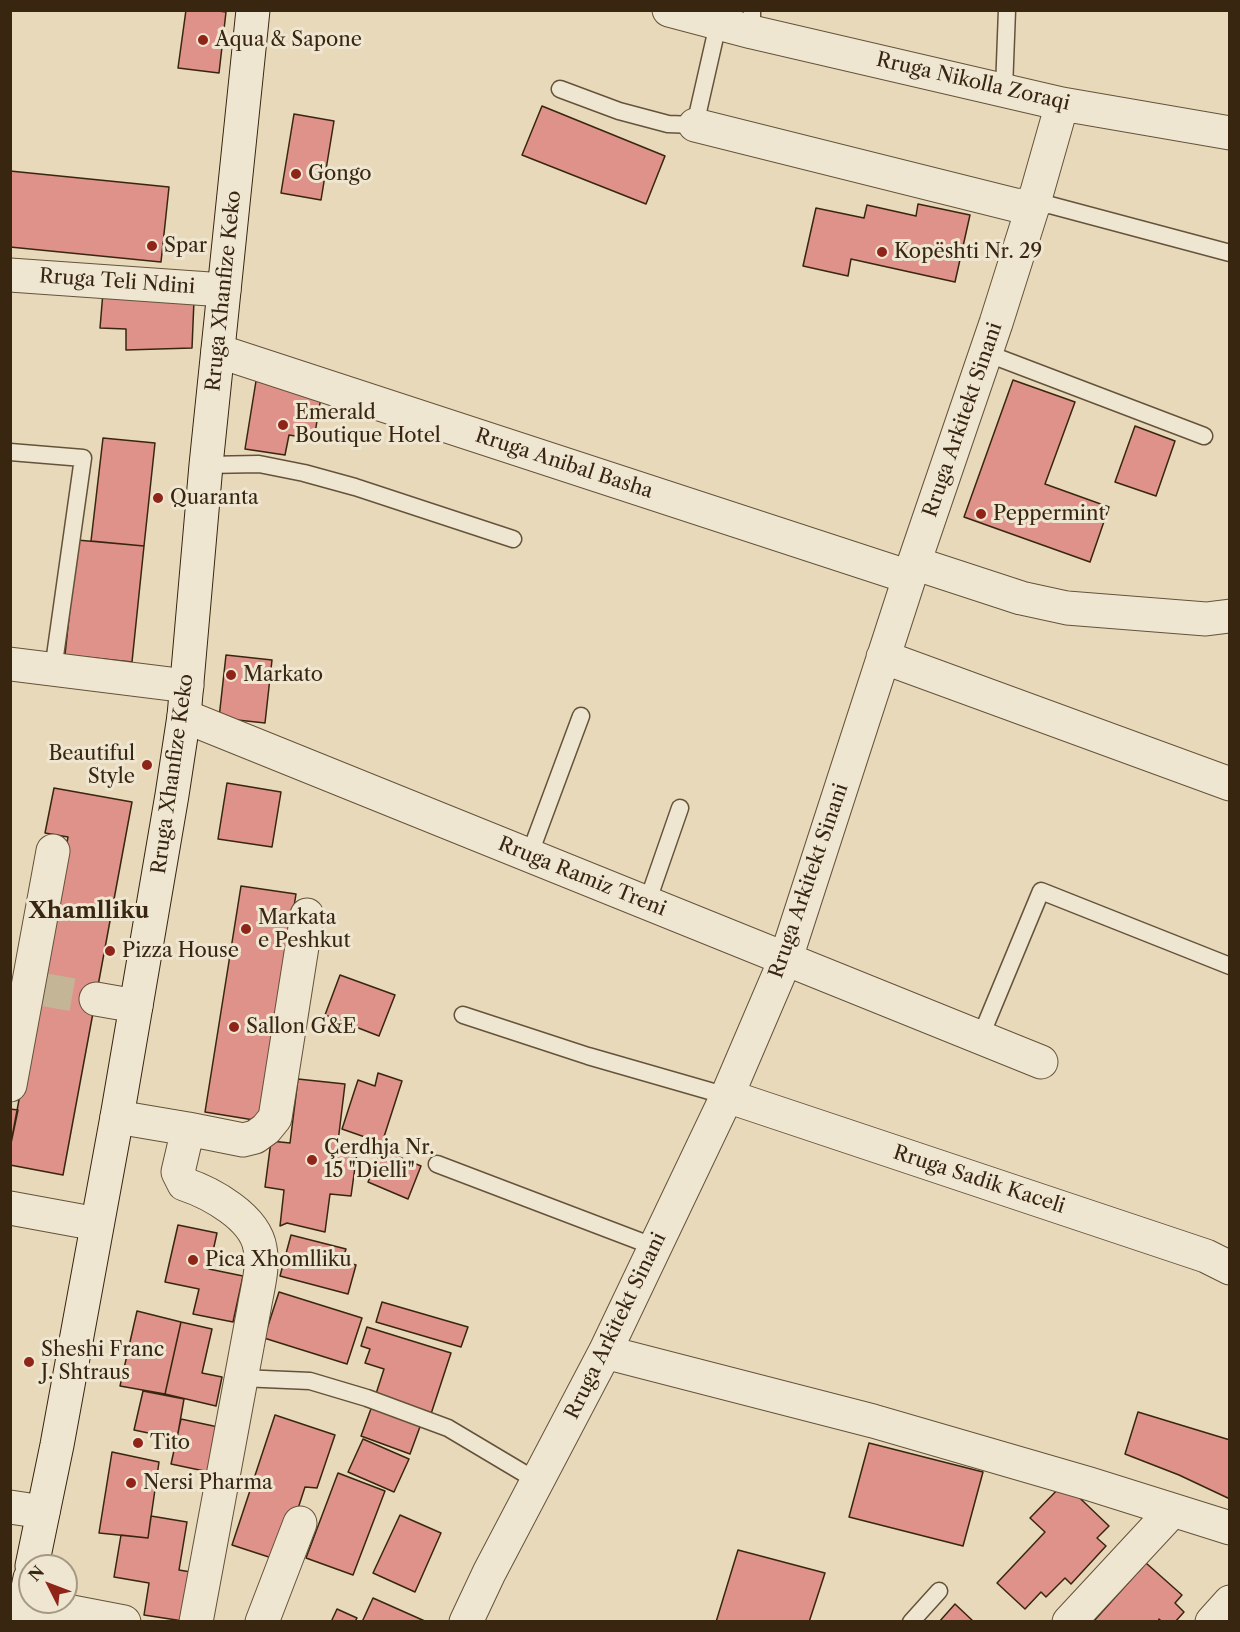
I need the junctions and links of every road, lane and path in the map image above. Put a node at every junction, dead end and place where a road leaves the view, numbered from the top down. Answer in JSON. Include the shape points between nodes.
{"nodes":[{"id":1,"x":253,"y":10,"type":"edge"},
{"id":2,"x":669,"y":10,"type":"edge"},
{"id":3,"x":1007,"y":10,"type":"edge"},
{"id":4,"x":752,"y":21,"type":"edge"},
{"id":5,"x":718,"y":24,"type":"junction"},
{"id":6,"x":560,"y":88,"type":"dead end"},
{"id":7,"x":1004,"y":89,"type":"junction"},
{"id":8,"x":1062,"y":104,"type":"junction"},
{"id":9,"x":695,"y":125,"type":"junction"},
{"id":10,"x":1230,"y":133,"type":"edge"},
{"id":11,"x":1033,"y":206,"type":"junction"},
{"id":12,"x":1230,"y":253,"type":"edge"},
{"id":13,"x":10,"y":275,"type":"edge"},
{"id":14,"x":224,"y":290,"type":"junction"},
{"id":15,"x":218,"y":351,"type":"junction"},
{"id":16,"x":986,"y":353,"type":"junction"},
{"id":17,"x":1204,"y":436,"type":"dead end"},
{"id":18,"x":10,"y":452,"type":"edge"},
{"id":19,"x":206,"y":465,"type":"junction"},
{"id":20,"x":513,"y":539,"type":"dead end"},
{"id":21,"x":911,"y":570,"type":"junction"},
{"id":22,"x":1230,"y":616,"type":"edge"},
{"id":23,"x":883,"y":657,"type":"junction"},
{"id":24,"x":10,"y":664,"type":"edge"},
{"id":25,"x":53,"y":670,"type":"junction"},
{"id":26,"x":186,"y":701,"type":"junction"},
{"id":27,"x":581,"y":716,"type":"dead end"},
{"id":28,"x":1230,"y":784,"type":"edge"},
{"id":29,"x":680,"y":808,"type":"dead end"},
{"id":30,"x":53,"y":851,"type":"dead end"},
{"id":31,"x":529,"y":856,"type":"junction"},
{"id":32,"x":647,"y":903,"type":"junction"},
{"id":33,"x":307,"y":915,"type":"dead end"},
{"id":34,"x":786,"y":958,"type":"junction"},
{"id":35,"x":1230,"y":966,"type":"edge"},
{"id":36,"x":26,"y":986,"type":"edge"},
{"id":37,"x":96,"y":999,"type":"tunnel mouth"},
{"id":38,"x":136,"y":1006,"type":"junction"},
{"id":39,"x":463,"y":1015,"type":"dead end"},
{"id":40,"x":980,"y":1038,"type":"junction"},
{"id":41,"x":1041,"y":1062,"type":"dead end"},
{"id":42,"x":10,"y":1085,"type":"edge"},
{"id":43,"x":728,"y":1096,"type":"junction"},
{"id":44,"x":117,"y":1117,"type":"junction"},
{"id":45,"x":188,"y":1128,"type":"junction"},
{"id":46,"x":436,"y":1164,"type":"dead end"},
{"id":47,"x":10,"y":1208,"type":"edge"},
{"id":48,"x":98,"y":1224,"type":"junction"},
{"id":49,"x":655,"y":1247,"type":"junction"},
{"id":50,"x":1230,"y":1268,"type":"edge"},
{"id":51,"x":605,"y":1352,"type":"junction"},
{"id":52,"x":241,"y":1378,"type":"junction"},
{"id":53,"x":537,"y":1481,"type":"junction"},
{"id":54,"x":10,"y":1507,"type":"edge"},
{"id":55,"x":1172,"y":1511,"type":"junction"},
{"id":56,"x":43,"y":1512,"type":"junction"},
{"id":57,"x":300,"y":1523,"type":"dead end"},
{"id":58,"x":1230,"y":1528,"type":"edge"},
{"id":59,"x":34,"y":1554,"type":"edge"},
{"id":60,"x":939,"y":1591,"type":"dead end"},
{"id":61,"x":1230,"y":1602,"type":"edge"},
{"id":62,"x":78,"y":1612,"type":"edge"},
{"id":63,"x":124,"y":1622,"type":"edge"},
{"id":64,"x":196,"y":1622,"type":"edge"},
{"id":65,"x":262,"y":1622,"type":"edge"},
{"id":66,"x":466,"y":1622,"type":"edge"},
{"id":67,"x":911,"y":1622,"type":"edge"},
{"id":68,"x":1070,"y":1622,"type":"edge"},
{"id":69,"x":1212,"y":1622,"type":"edge"}],
"edges":[{"from":1,"to":14,"type":"street","name":"Rruga Xhanfize Keko"},
{"from":2,"to":5,"type":"street","name":"Rruga Nikolla Zoraqi"},
{"from":3,"to":7,"type":"lane"},
{"from":4,"to":5,"type":"street","name":"Rruga Nikolla Zoraqi"},
{"from":4,"to":7,"type":"street","name":"Rruga Nikolla Zoraqi"},
{"from":5,"to":9,"type":"lane"},
{"from":6,"to":9,"type":"lane","via":[[620,111],[668,124]]},
{"from":7,"to":8,"type":"street","name":"Rruga Nikolla Zoraqi"},
{"from":8,"to":10,"type":"street","name":"Rruga Nikolla Zoraqi"},
{"from":8,"to":11,"type":"street","name":"Rruga Arkitekt Sinani"},
{"from":9,"to":11,"type":"street","via":[[1015,205]]},
{"from":11,"to":12,"type":"lane","via":[[1050,205]]},
{"from":11,"to":16,"type":"street","name":"Rruga Arkitekt Sinani"},
{"from":13,"to":14,"type":"street","name":"Rruga Teli Ndini"},
{"from":14,"to":15,"type":"street","name":"Rruga Xhanfize Keko"},
{"from":15,"to":19,"type":"street","name":"Rruga Xhanfize Keko"},
{"from":15,"to":21,"type":"street","name":"Rruga Anibal Basha"},
{"from":16,"to":17,"type":"lane"},
{"from":16,"to":21,"type":"street","name":"Rruga Arkitekt Sinani"},
{"from":18,"to":25,"type":"lane","via":[[83,458]]},
{"from":19,"to":20,"type":"lane","via":[[259,464],[304,473]]},
{"from":19,"to":26,"type":"street","name":"Rruga Xhanfize Keko"},
{"from":21,"to":22,"type":"street","name":"Rruga Anibal Basha","via":[[1067,608],[1206,619]]},
{"from":21,"to":23,"type":"street","name":"Rruga Arkitekt Sinani"},
{"from":23,"to":28,"type":"street"},
{"from":23,"to":34,"type":"street","name":"Rruga Arkitekt Sinani"},
{"from":24,"to":25,"type":"street"},
{"from":25,"to":26,"type":"street"},
{"from":26,"to":31,"type":"street","name":"Rruga Ramiz Treni"},
{"from":26,"to":38,"type":"street","name":"Rruga Xhanfize Keko"},
{"from":27,"to":31,"type":"lane"},
{"from":29,"to":32,"type":"lane"},
{"from":30,"to":36,"type":"street"},
{"from":31,"to":32,"type":"street","name":"Rruga Ramiz Treni"},
{"from":32,"to":34,"type":"street","name":"Rruga Ramiz Treni"},
{"from":33,"to":45,"type":"street","via":[[274,1118],[255,1137],[243,1140]]},
{"from":34,"to":40,"type":"street","name":"Rruga Ramiz Treni"},
{"from":34,"to":43,"type":"street","name":"Rruga Arkitekt Sinani"},
{"from":35,"to":40,"type":"lane","via":[[1041,891]]},
{"from":36,"to":42,"type":"street"},
{"from":37,"to":38,"type":"street"},
{"from":38,"to":44,"type":"street","name":"Rruga Xhanfize Keko"},
{"from":39,"to":43,"type":"lane"},
{"from":40,"to":41,"type":"street","name":"Rruga Ramiz Treni"},
{"from":43,"to":49,"type":"street","name":"Rruga Arkitekt Sinani"},
{"from":43,"to":50,"type":"street","name":"Rruga Sadik Kaceli","via":[[1206,1256]]},
{"from":44,"to":45,"type":"street"},
{"from":44,"to":48,"type":"street","name":"Rruga Xhanfize Keko"},
{"from":45,"to":52,"type":"street","via":[[178,1172],[184,1184],[243,1218],[260,1247],[261,1265]]},
{"from":46,"to":49,"type":"lane"},
{"from":47,"to":48,"type":"street"},
{"from":48,"to":56,"type":"street","name":"Rruga Xhanfize Keko"},
{"from":49,"to":51,"type":"street","name":"Rruga Arkitekt Sinani"},
{"from":51,"to":53,"type":"street","name":"Rruga Arkitekt Sinani"},
{"from":51,"to":55,"type":"street","via":[[873,1421]]},
{"from":52,"to":53,"type":"lane","via":[[310,1381],[367,1398],[448,1428]]},
{"from":52,"to":64,"type":"street"},
{"from":53,"to":66,"type":"street","name":"Rruga Arkitekt Sinani"},
{"from":54,"to":56,"type":"street"},
{"from":55,"to":58,"type":"street"},
{"from":55,"to":68,"type":"street"},
{"from":56,"to":59,"type":"street","name":"Rruga Xhanfize Keko"},
{"from":57,"to":65,"type":"street"},
{"from":60,"to":67,"type":"lane"},
{"from":61,"to":69,"type":"street"},
{"from":62,"to":63,"type":"street"}]}
